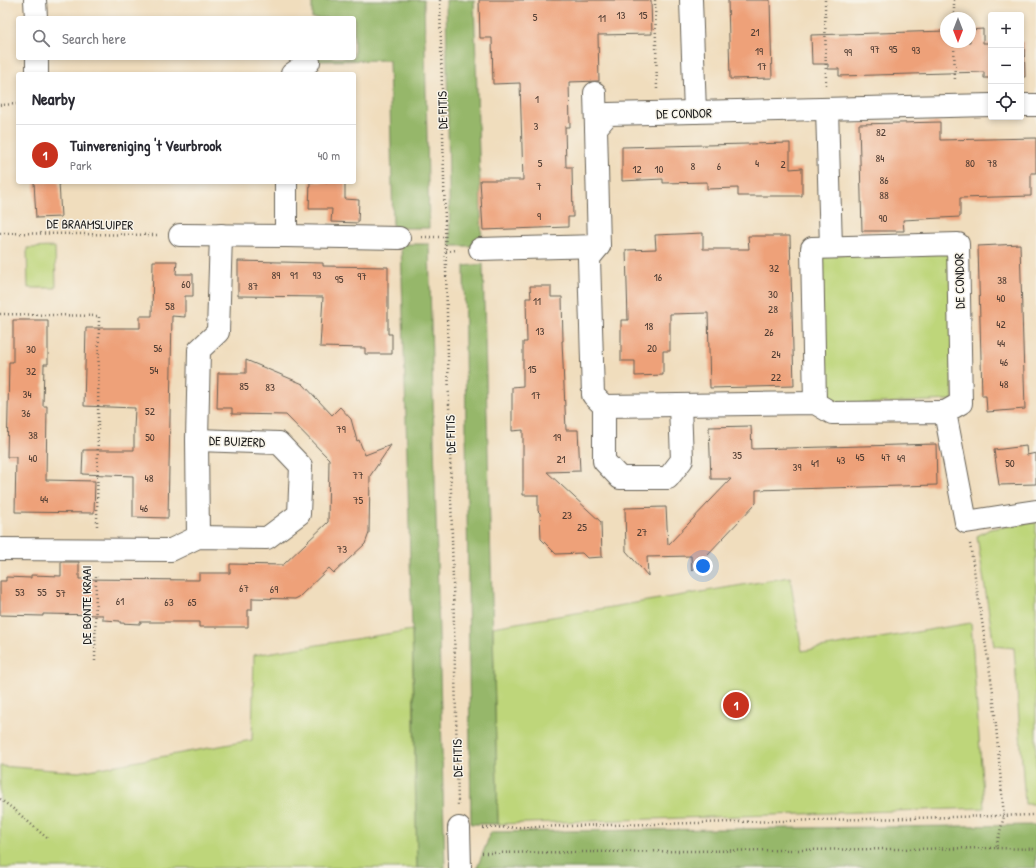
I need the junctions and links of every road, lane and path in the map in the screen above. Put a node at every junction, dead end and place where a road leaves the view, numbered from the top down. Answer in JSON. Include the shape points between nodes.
{"nodes":[{"id":1,"x":35,"y":0,"type":"edge"},
{"id":2,"x":440,"y":0,"type":"edge"},
{"id":3,"x":655,"y":0,"type":"edge"},
{"id":4,"x":692,"y":0,"type":"edge"},
{"id":5,"x":825,"y":0,"type":"edge"},
{"id":6,"x":954,"y":0,"type":"edge"},
{"id":7,"x":954,"y":12,"type":"edge"},
{"id":8,"x":36,"y":16,"type":"edge"},
{"id":9,"x":954,"y":48,"type":"edge"},
{"id":10,"x":37,"y":60,"type":"edge"},
{"id":11,"x":37,"y":72,"type":"edge"},
{"id":12,"x":595,"y":93,"type":"dead end"},
{"id":13,"x":0,"y":104,"type":"edge"},
{"id":14,"x":16,"y":104,"type":"edge"},
{"id":15,"x":988,"y":105,"type":"edge"},
{"id":16,"x":1024,"y":105,"type":"edge"},
{"id":17,"x":1036,"y":105,"type":"edge"},
{"id":18,"x":955,"y":106,"type":"junction"},
{"id":19,"x":827,"y":109,"type":"junction"},
{"id":20,"x":695,"y":112,"type":"junction"},
{"id":21,"x":657,"y":113,"type":"junction"},
{"id":22,"x":596,"y":128,"type":"junction"},
{"id":23,"x":286,"y":184,"type":"edge"},
{"id":24,"x":0,"y":233,"type":"edge"},
{"id":25,"x":180,"y":235,"type":"joint"},
{"id":26,"x":221,"y":235,"type":"junction"},
{"id":27,"x":286,"y":236,"type":"junction"},
{"id":28,"x":399,"y":238,"type":"dead end"},
{"id":29,"x":599,"y":246,"type":"junction"},
{"id":30,"x":831,"y":247,"type":"junction"},
{"id":31,"x":480,"y":248,"type":"dead end"},
{"id":32,"x":0,"y":314,"type":"edge"},
{"id":33,"x":815,"y":403,"type":"junction"},
{"id":34,"x":604,"y":406,"type":"junction"},
{"id":35,"x":680,"y":406,"type":"junction"},
{"id":36,"x":946,"y":412,"type":"junction"},
{"id":37,"x":197,"y":440,"type":"junction"},
{"id":38,"x":1036,"y":511,"type":"edge"},
{"id":39,"x":966,"y":522,"type":"junction"},
{"id":40,"x":198,"y":537,"type":"junction"},
{"id":41,"x":0,"y":549,"type":"edge"},
{"id":42,"x":96,"y":550,"type":"junction"},
{"id":43,"x":96,"y":661,"type":"dead end"},
{"id":44,"x":0,"y":800,"type":"edge"},
{"id":45,"x":1036,"y":815,"type":"edge"},
{"id":46,"x":1004,"y":816,"type":"junction"},
{"id":47,"x":459,"y":828,"type":"junction"},
{"id":48,"x":49,"y":840,"type":"dead end"},
{"id":49,"x":996,"y":848,"type":"junction"},
{"id":50,"x":1036,"y":849,"type":"edge"},
{"id":51,"x":460,"y":861,"type":"edge"}],
"edges":[{"from":1,"to":8,"type":"street"},
{"from":2,"to":47,"type":"path","name":"DE FITIS"},
{"from":3,"to":21,"type":"path"},
{"from":4,"to":20,"type":"street"},
{"from":5,"to":19,"type":"path"},
{"from":6,"to":7,"type":"path"},
{"from":9,"to":18,"type":"path"},
{"from":10,"to":11,"type":"street"},
{"from":12,"to":22,"type":"street"},
{"from":13,"to":14,"type":"path"},
{"from":15,"to":18,"type":"street","name":"DE CONDOR"},
{"from":16,"to":17,"type":"street"},
{"from":18,"to":19,"type":"street","name":"DE CONDOR"},
{"from":19,"to":20,"type":"street","name":"DE CONDOR"},
{"from":19,"to":30,"type":"street"},
{"from":20,"to":21,"type":"street","name":"DE CONDOR"},
{"from":21,"to":22,"type":"street","name":"DE CONDOR","via":[[608,114]]},
{"from":22,"to":29,"type":"street"},
{"from":23,"to":27,"type":"street"},
{"from":24,"to":25,"type":"path","name":"DE BRAAMSLUIPER"},
{"from":25,"to":26,"type":"street"},
{"from":26,"to":27,"type":"street"},
{"from":26,"to":37,"type":"street","name":"DE BUIZERD","via":[[218,332],[199,350]]},
{"from":27,"to":28,"type":"street"},
{"from":29,"to":31,"type":"street"},
{"from":29,"to":34,"type":"street","via":[[590,258],[593,396]]},
{"from":30,"to":33,"type":"street","name":"DE CONDOR","via":[[812,248]]},
{"from":30,"to":36,"type":"street","name":"DE CONDOR","via":[[958,244],[961,403]]},
{"from":32,"to":42,"type":"path","name":"DE BONTE KRAAI","via":[[99,316]]},
{"from":33,"to":35,"type":"street"},
{"from":33,"to":36,"type":"street","via":[[832,413]]},
{"from":34,"to":35,"type":"street"},
{"from":34,"to":35,"type":"street","via":[[604,461],[620,478],[668,478],[682,460]]},
{"from":36,"to":39,"type":"street"},
{"from":37,"to":40,"type":"street","name":"DE BUIZERD"},
{"from":37,"to":40,"type":"street","name":"DE BUIZERD","via":[[279,442],[301,466],[299,514],[267,538]]},
{"from":38,"to":39,"type":"street"},
{"from":39,"to":46,"type":"path","via":[[993,692]]},
{"from":40,"to":42,"type":"street","name":"DE BUIZERD","via":[[171,550]]},
{"from":41,"to":42,"type":"street","name":"DE BUIZERD"},
{"from":42,"to":43,"type":"path","name":"DE BONTE KRAAI"},
{"from":44,"to":48,"type":"path"},
{"from":45,"to":46,"type":"path"},
{"from":46,"to":47,"type":"path"},
{"from":46,"to":49,"type":"path"},
{"from":47,"to":51,"type":"street"},
{"from":49,"to":50,"type":"path"},
{"from":49,"to":51,"type":"path","via":[[656,850]]}]}
